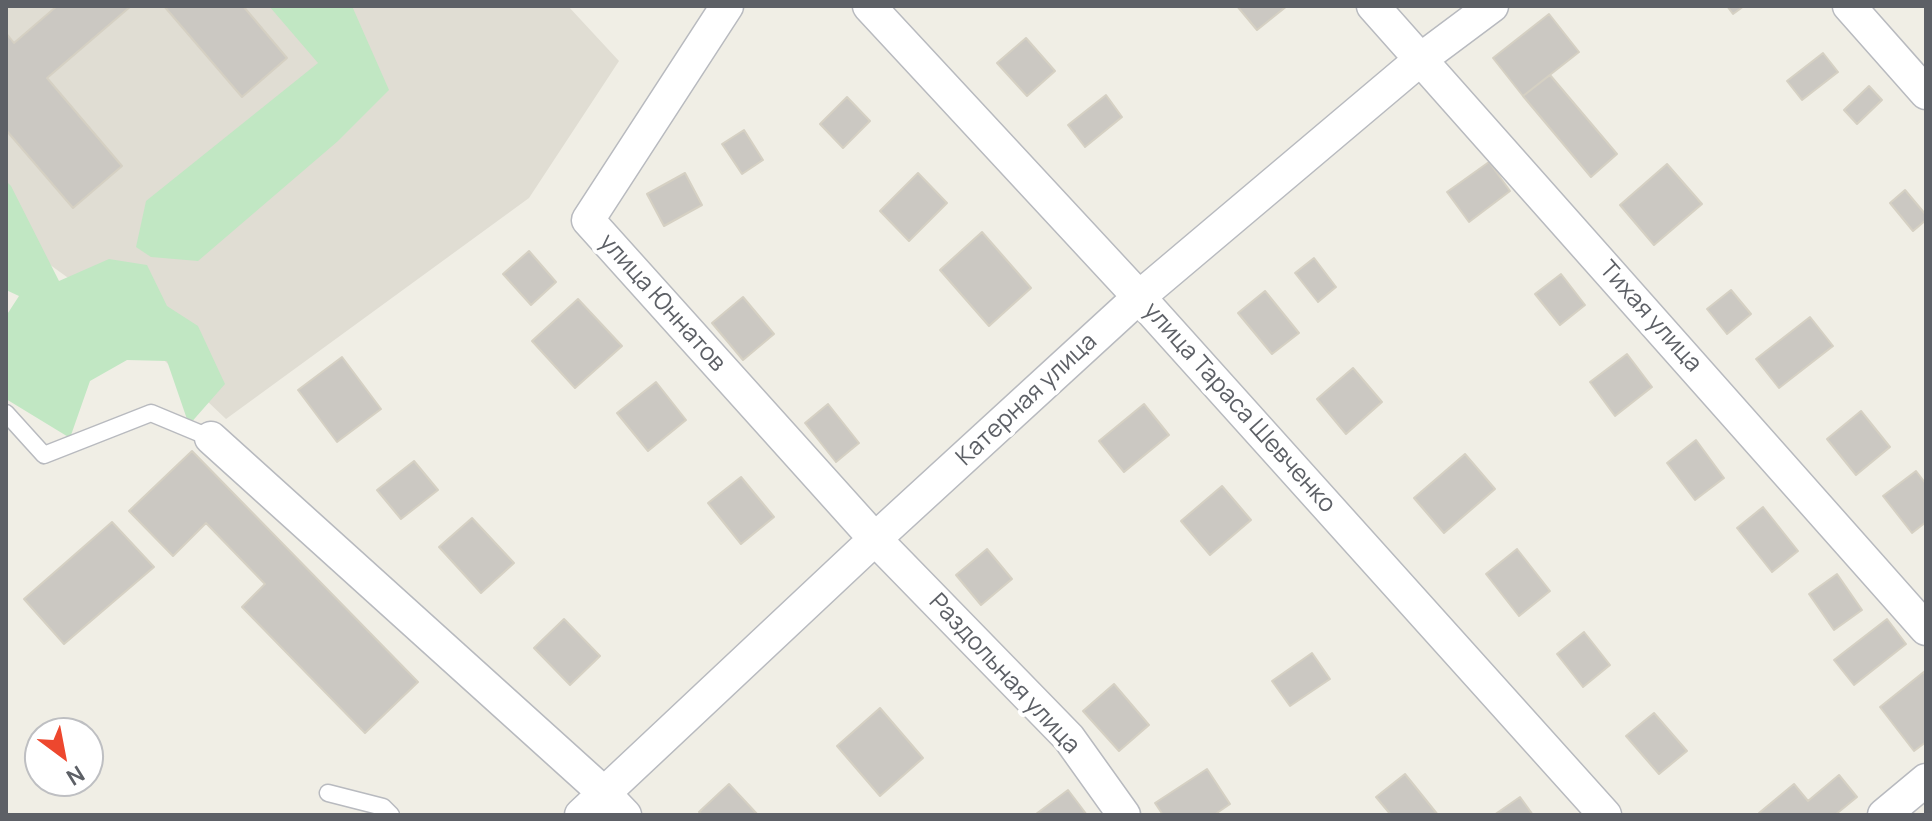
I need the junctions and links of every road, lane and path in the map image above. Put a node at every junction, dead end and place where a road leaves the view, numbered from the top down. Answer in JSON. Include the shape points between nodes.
{"nodes":[{"id":1,"x":727,"y":6,"type":"edge"},
{"id":2,"x":869,"y":6,"type":"edge"},
{"id":3,"x":1373,"y":6,"type":"edge"},
{"id":4,"x":1492,"y":6,"type":"edge"},
{"id":5,"x":1849,"y":6,"type":"edge"},
{"id":6,"x":1421,"y":59,"type":"junction"},
{"id":7,"x":1926,"y":93,"type":"edge"},
{"id":8,"x":1139,"y":297,"type":"junction"},
{"id":9,"x":6,"y":413,"type":"edge"},
{"id":10,"x":211,"y":438,"type":"joint"},
{"id":11,"x":875,"y":539,"type":"junction"},
{"id":12,"x":1926,"y":629,"type":"edge"},
{"id":13,"x":1926,"y":780,"type":"edge"},
{"id":14,"x":328,"y":793,"type":"dead end"},
{"id":15,"x":615,"y":804,"type":"edge"},
{"id":16,"x":391,"y":815,"type":"edge"},
{"id":17,"x":581,"y":815,"type":"edge"},
{"id":18,"x":1124,"y":815,"type":"edge"},
{"id":19,"x":1605,"y":815,"type":"edge"},
{"id":20,"x":1884,"y":815,"type":"edge"}],
"edges":[{"from":1,"to":11,"type":"street","name":"улица Юннатов","via":[[588,220]]},
{"from":2,"to":8,"type":"street","name":"улица Тараса Шевченко"},
{"from":3,"to":6,"type":"street","name":"Тихая улица"},
{"from":4,"to":6,"type":"street","name":"Катерная улица"},
{"from":5,"to":7,"type":"street"},
{"from":6,"to":8,"type":"street","name":"Катерная улица"},
{"from":6,"to":12,"type":"street","name":"Тихая улица"},
{"from":8,"to":11,"type":"street","name":"Катерная улица"},
{"from":8,"to":19,"type":"street","name":"улица Тараса Шевченко"},
{"from":9,"to":10,"type":"lane","via":[[44,455],[151,413]]},
{"from":10,"to":15,"type":"street"},
{"from":11,"to":15,"type":"street","name":"Катерная улица"},
{"from":11,"to":18,"type":"street","name":"Раздольная улица","via":[[1069,738]]},
{"from":13,"to":20,"type":"street"},
{"from":14,"to":16,"type":"lane","via":[[383,807]]},
{"from":15,"to":17,"type":"street","name":"Катерная улица"}]}
